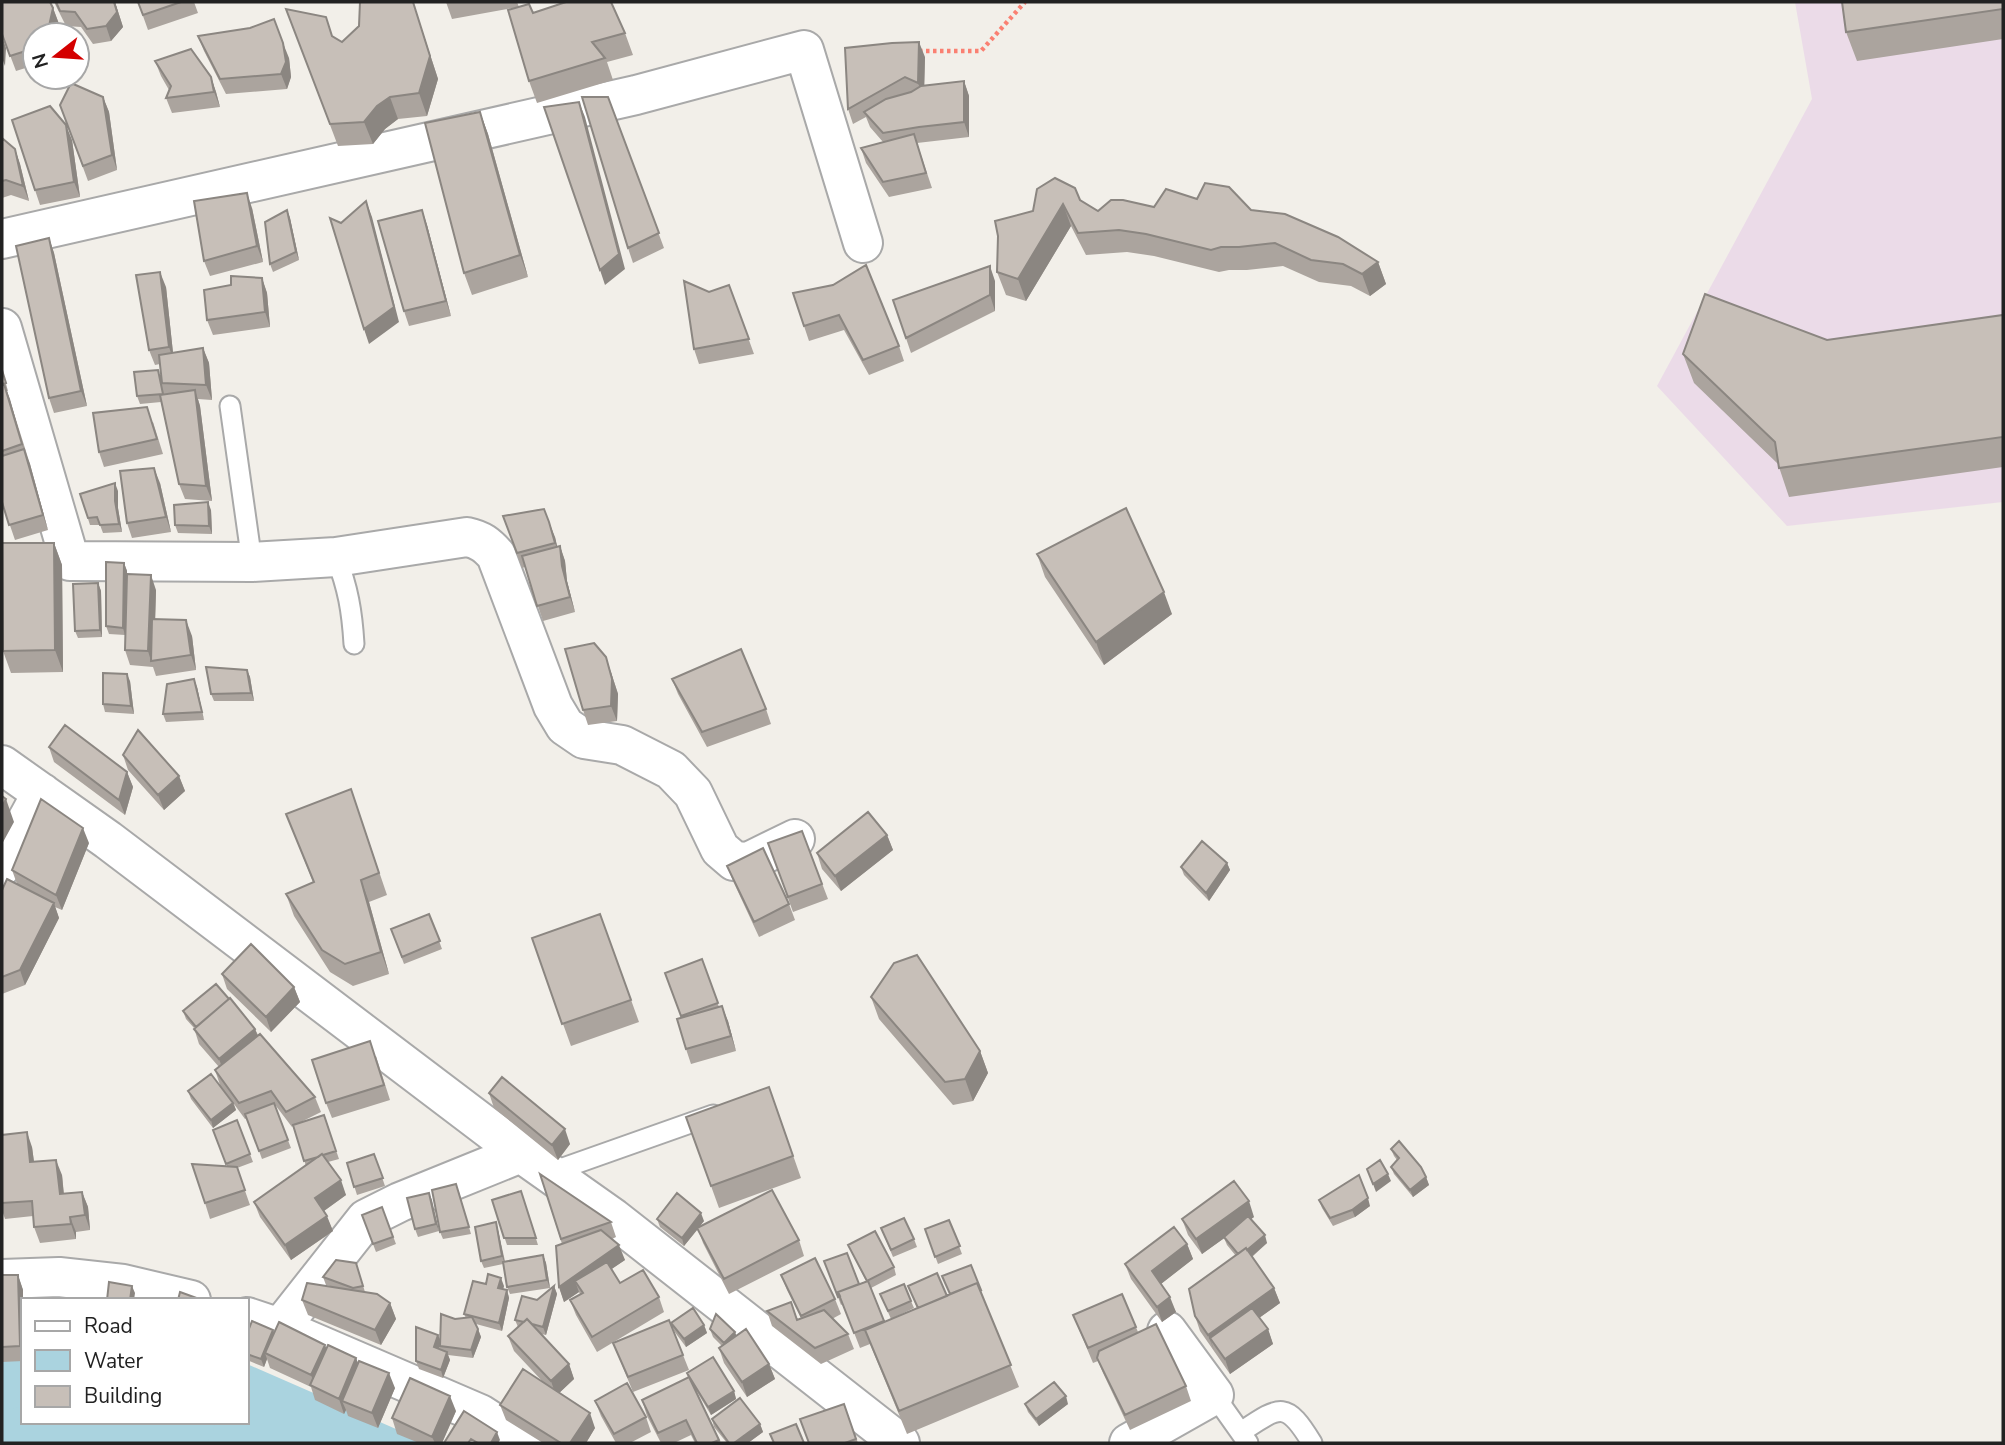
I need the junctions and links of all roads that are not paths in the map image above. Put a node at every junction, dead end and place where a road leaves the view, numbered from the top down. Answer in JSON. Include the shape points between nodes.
{"nodes":[{"id":1,"x":2,"y":239,"type":"edge"},
{"id":2,"x":863,"y":243,"type":"dead end"},
{"id":3,"x":2,"y":328,"type":"edge"},
{"id":4,"x":230,"y":406,"type":"dead end"},
{"id":5,"x":336,"y":557,"type":"junction"},
{"id":6,"x":29,"y":560,"type":"edge"},
{"id":7,"x":70,"y":561,"type":"junction"},
{"id":8,"x":252,"y":562,"type":"junction"},
{"id":9,"x":354,"y":644,"type":"dead end"},
{"id":10,"x":2,"y":765,"type":"edge"},
{"id":11,"x":42,"y":793,"type":"junction"},
{"id":12,"x":795,"y":839,"type":"edge"},
{"id":13,"x":2,"y":866,"type":"edge"},
{"id":14,"x":730,"y":1108,"type":"edge"},
{"id":15,"x":535,"y":1163,"type":"junction"},
{"id":16,"x":2,"y":1279,"type":"edge"},
{"id":17,"x":182,"y":1298,"type":"edge"},
{"id":18,"x":263,"y":1322,"type":"edge"},
{"id":19,"x":1167,"y":1331,"type":"dead end"},
{"id":20,"x":1214,"y":1395,"type":"junction"},
{"id":21,"x":1245,"y":1438,"type":"edge"},
{"id":22,"x":525,"y":1443,"type":"edge"},
{"id":23,"x":900,"y":1443,"type":"edge"},
{"id":24,"x":1129,"y":1443,"type":"edge"},
{"id":25,"x":1312,"y":1443,"type":"edge"}],
"edges":[{"from":1,"to":2,"type":"street","via":[[636,95],[804,50]]},
{"from":3,"to":7,"type":"street"},
{"from":4,"to":8,"type":"lane"},
{"from":5,"to":8,"type":"street"},
{"from":5,"to":9,"type":"lane","via":[[352,612]]},
{"from":5,"to":12,"type":"street","via":[[467,537],[486,544],[496,555],[565,726],[584,738],[622,745],[671,770],[693,793],[720,849],[734,861],[748,862]]},
{"from":6,"to":7,"type":"street"},
{"from":7,"to":8,"type":"street"},
{"from":10,"to":11,"type":"street"},
{"from":11,"to":13,"type":"street"},
{"from":11,"to":15,"type":"street"},
{"from":14,"to":15,"type":"lane"},
{"from":15,"to":18,"type":"street","via":[[400,1202],[366,1219]]},
{"from":15,"to":23,"type":"street","via":[[613,1218]]},
{"from":16,"to":17,"type":"street","via":[[59,1277],[123,1284]]},
{"from":18,"to":22,"type":"street","via":[[480,1414]]},
{"from":19,"to":20,"type":"street"},
{"from":20,"to":21,"type":"lane"},
{"from":20,"to":24,"type":"street"},
{"from":21,"to":25,"type":"lane","via":[[1270,1414],[1287,1412]]}]}
